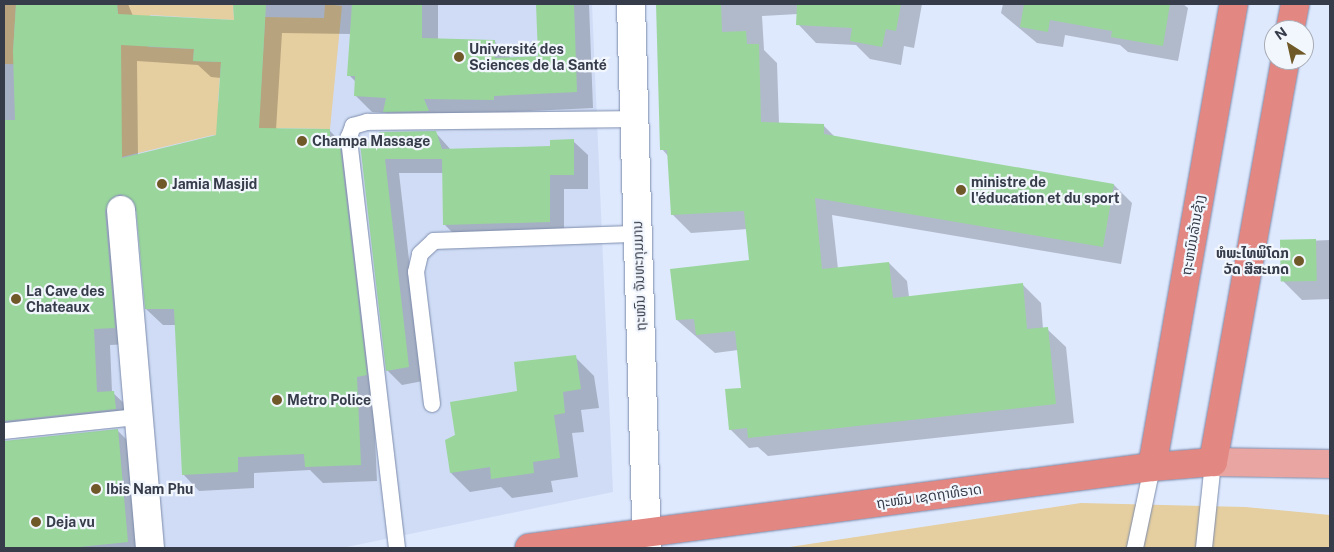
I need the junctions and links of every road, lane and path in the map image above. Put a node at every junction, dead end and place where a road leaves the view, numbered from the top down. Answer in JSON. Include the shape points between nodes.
{"nodes":[{"id":1,"x":631,"y":4,"type":"edge"},
{"id":2,"x":1234,"y":4,"type":"edge"},
{"id":3,"x":1295,"y":4,"type":"edge"},
{"id":4,"x":1292,"y":20,"type":"edge"},
{"id":5,"x":1283,"y":70,"type":"edge"},
{"id":6,"x":635,"y":118,"type":"junction"},
{"id":7,"x":121,"y":210,"type":"dead end"},
{"id":8,"x":638,"y":234,"type":"junction"},
{"id":9,"x":432,"y":404,"type":"dead end"},
{"id":10,"x":138,"y":417,"type":"junction"},
{"id":11,"x":4,"y":431,"type":"edge"},
{"id":12,"x":1213,"y":462,"type":"junction"},
{"id":13,"x":1330,"y":464,"type":"edge"},
{"id":14,"x":1152,"y":466,"type":"junction"},
{"id":15,"x":647,"y":541,"type":"edge"},
{"id":16,"x":150,"y":548,"type":"edge"},
{"id":17,"x":397,"y":548,"type":"edge"},
{"id":18,"x":530,"y":548,"type":"edge"},
{"id":19,"x":1135,"y":548,"type":"edge"},
{"id":20,"x":1204,"y":548,"type":"edge"}],
"edges":[{"from":1,"to":6,"type":"street","name":"ຖະໜົນ ຈັນທະກຸມມານ"},
{"from":2,"to":14,"type":"highway","name":"ຖະຫນົນລ້ານຊ້າງ"},
{"from":3,"to":4,"type":"highway"},
{"from":5,"to":12,"type":"highway"},
{"from":6,"to":8,"type":"street","name":"ຖະໜົນ ຈັນທະກຸມມານ"},
{"from":6,"to":17,"type":"lane","via":[[367,122],[353,126],[349,137]]},
{"from":7,"to":10,"type":"street"},
{"from":8,"to":9,"type":"lane","via":[[434,241],[420,254],[416,272]]},
{"from":8,"to":15,"type":"street","name":"ຖະໜົນ ຈັນທະກຸມມານ"},
{"from":10,"to":11,"type":"lane"},
{"from":10,"to":16,"type":"street"},
{"from":12,"to":13,"type":"main road","name":"ຖະໜົນ ເຊດຖາທິຣາດ"},
{"from":12,"to":14,"type":"highway","name":"ຖະໜົນ ເຊດຖາທິຣາດ"},
{"from":12,"to":20,"type":"lane"},
{"from":14,"to":15,"type":"highway","name":"ຖະໜົນ ເຊດຖາທິຣາດ"},
{"from":14,"to":19,"type":"lane"},
{"from":15,"to":18,"type":"highway","name":"ຖະໜົນ ເຊດຖາທິຣາດ"}]}
